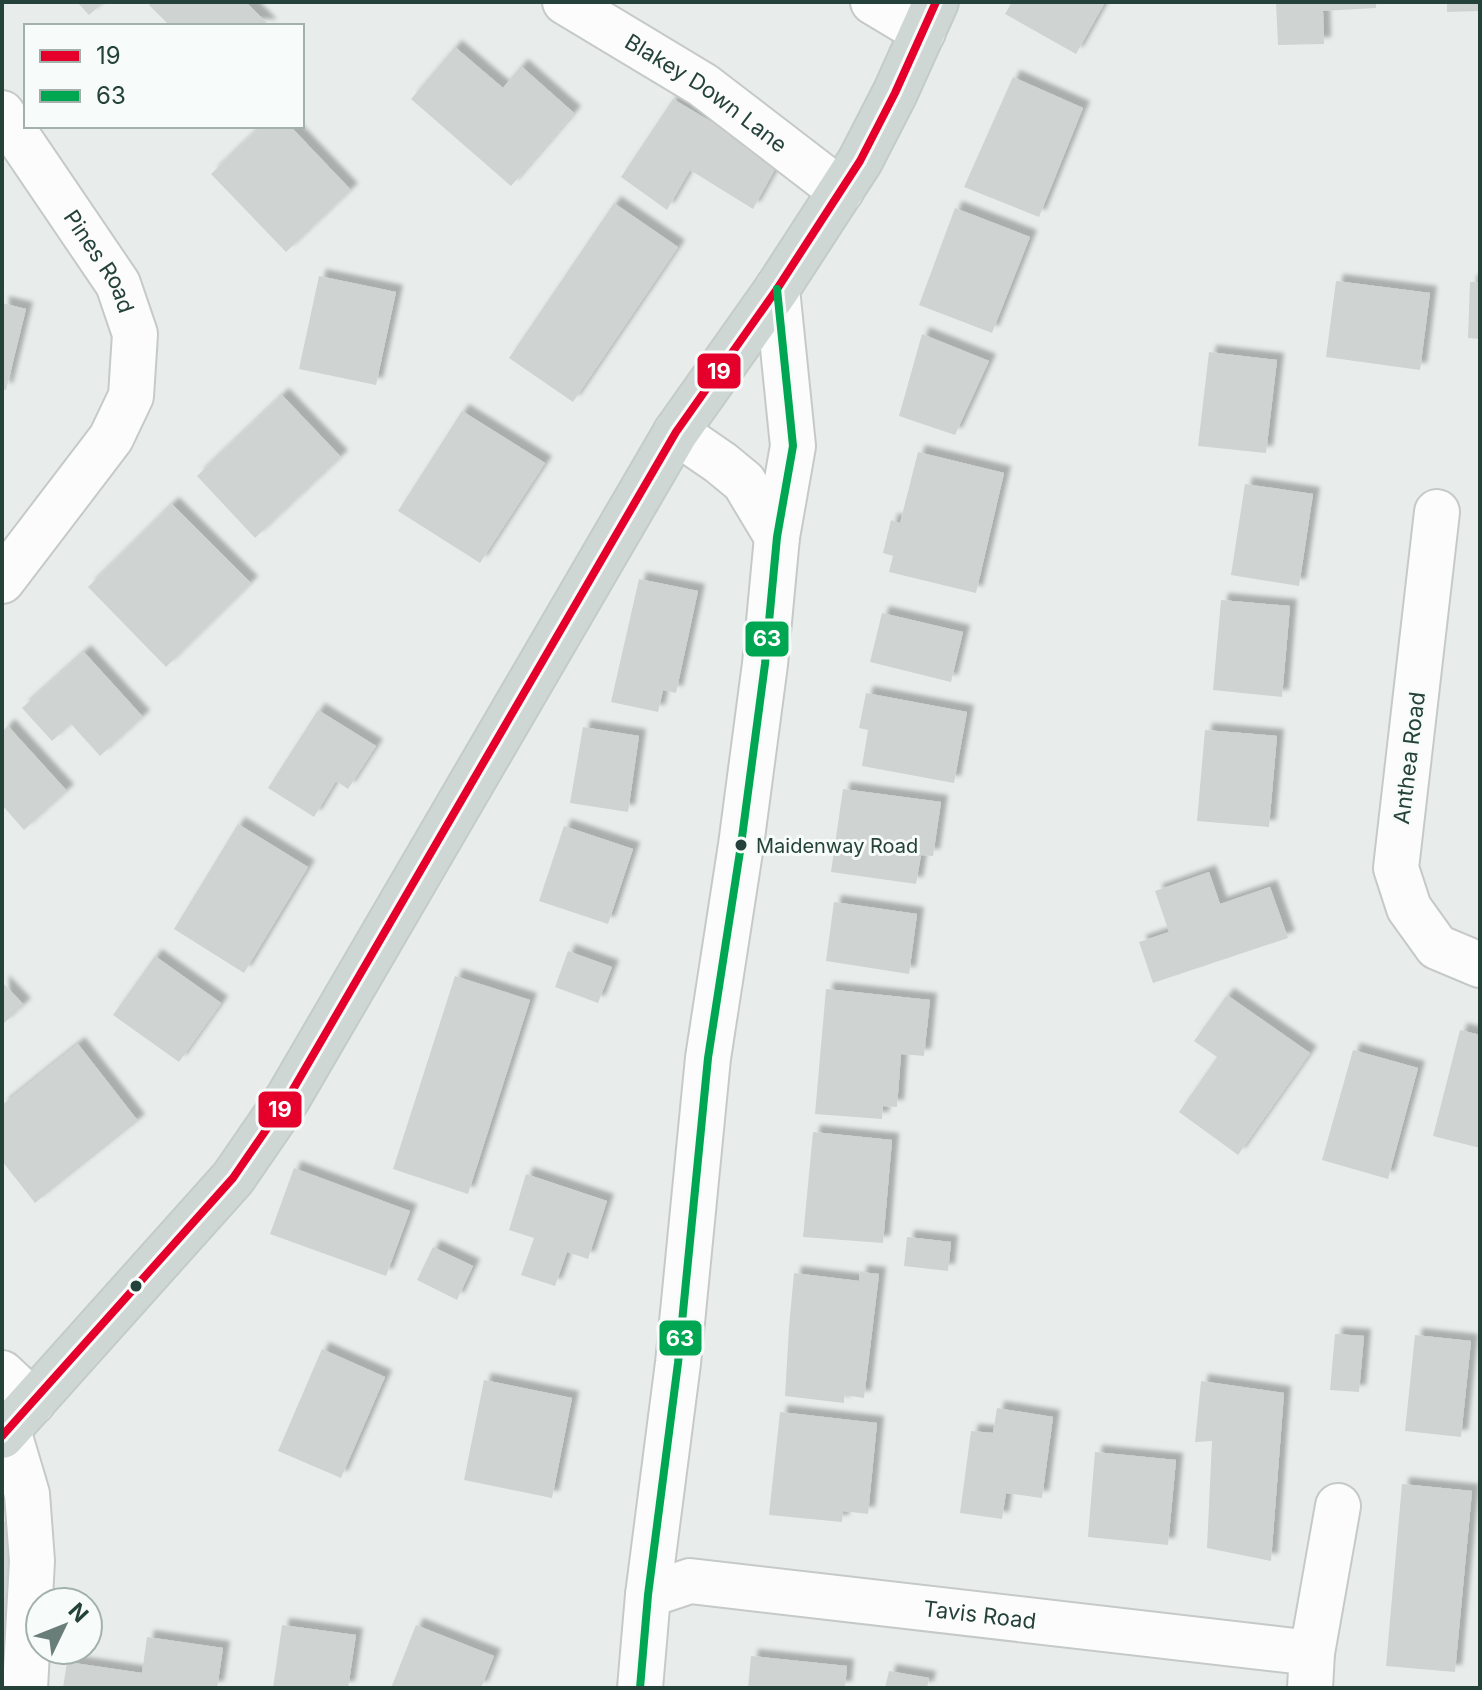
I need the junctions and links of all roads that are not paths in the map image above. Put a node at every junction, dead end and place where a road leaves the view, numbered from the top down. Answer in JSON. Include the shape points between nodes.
{"nodes":[{"id":1,"x":565,"y":2,"type":"edge"},
{"id":2,"x":873,"y":2,"type":"edge"},
{"id":3,"x":930,"y":17,"type":"edge"},
{"id":4,"x":2,"y":113,"type":"edge"},
{"id":5,"x":841,"y":191,"type":"junction"},
{"id":6,"x":777,"y":289,"type":"junction"},
{"id":7,"x":676,"y":432,"type":"junction"},
{"id":8,"x":1437,"y":512,"type":"dead end"},
{"id":9,"x":777,"y":537,"type":"junction"},
{"id":10,"x":2,"y":581,"type":"edge"},
{"id":11,"x":1480,"y":965,"type":"edge"},
{"id":12,"x":11,"y":1410,"type":"edge"},
{"id":13,"x":1338,"y":1506,"type":"dead end"},
{"id":14,"x":648,"y":1595,"type":"junction"},
{"id":15,"x":1311,"y":1670,"type":"edge"},
{"id":16,"x":25,"y":1688,"type":"edge"},
{"id":17,"x":640,"y":1688,"type":"edge"}],
"edges":[{"from":1,"to":5,"type":"street","name":"Blakey Down Lane","via":[[703,85]]},
{"from":2,"to":3,"type":"street"},
{"from":3,"to":5,"type":"main road"},
{"from":4,"to":10,"type":"street","name":"Pines Road","via":[[118,284],[135,334],[131,396],[111,438]]},
{"from":5,"to":6,"type":"main road"},
{"from":6,"to":7,"type":"main road"},
{"from":6,"to":9,"type":"street","via":[[793,446]]},
{"from":7,"to":9,"type":"street","via":[[744,482]]},
{"from":7,"to":12,"type":"main road","via":[[288,1098],[233,1178]]},
{"from":8,"to":11,"type":"street","name":"Anthea Road","via":[[1396,868],[1409,908],[1437,947]]},
{"from":9,"to":14,"type":"street","via":[[765,664],[708,1058],[678,1363]]},
{"from":12,"to":16,"type":"street","via":[[27,1494],[32,1561]]},
{"from":13,"to":15,"type":"street","name":"Tavis Road"},
{"from":14,"to":15,"type":"street","name":"Tavis Road","via":[[690,1581]]},
{"from":14,"to":17,"type":"street"}]}
